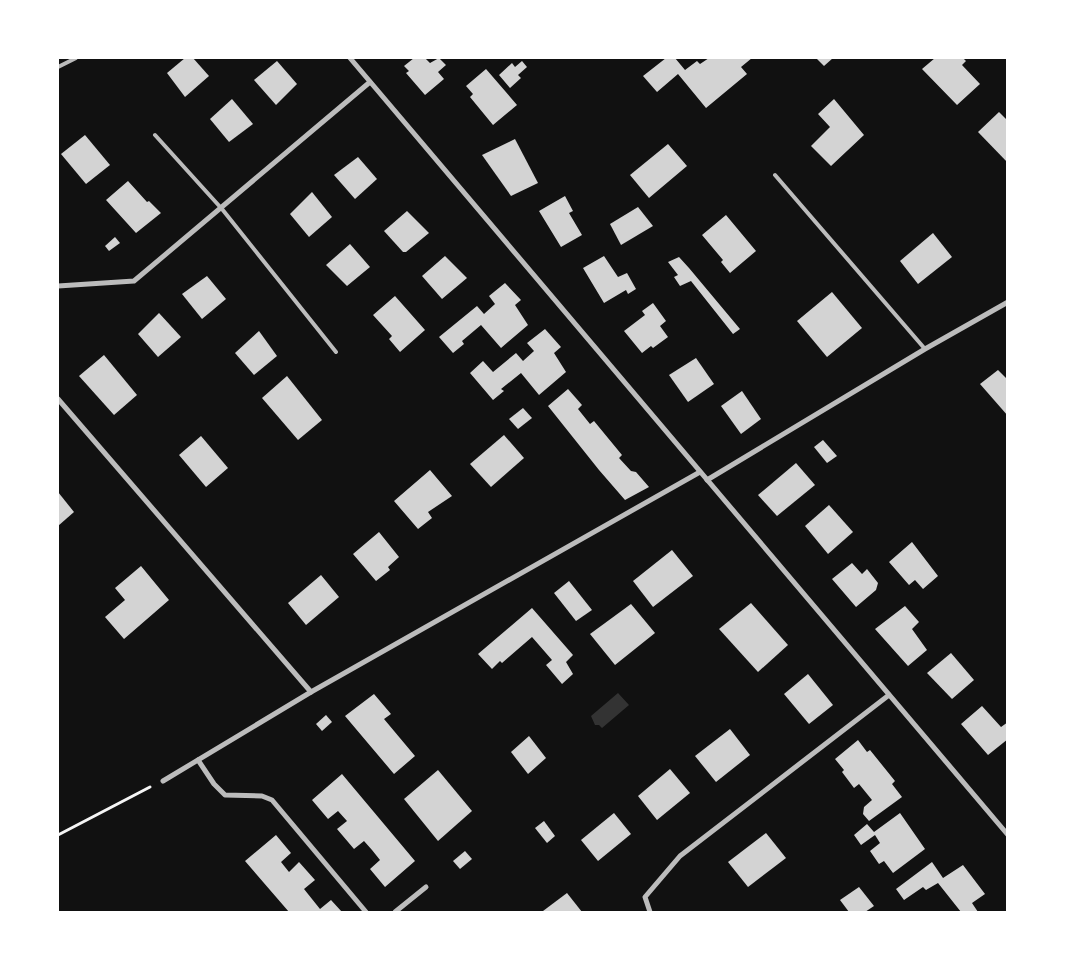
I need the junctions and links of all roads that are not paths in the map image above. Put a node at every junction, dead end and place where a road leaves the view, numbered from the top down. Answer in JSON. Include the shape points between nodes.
{"nodes":[{"id":1,"x":76,"y":58,"type":"edge"},
{"id":2,"x":350,"y":58,"type":"edge"},
{"id":3,"x":58,"y":67,"type":"edge"},
{"id":4,"x":370,"y":82,"type":"junction"},
{"id":5,"x":155,"y":135,"type":"dead end"},
{"id":6,"x":775,"y":175,"type":"dead end"},
{"id":7,"x":222,"y":209,"type":"junction"},
{"id":8,"x":58,"y":286,"type":"edge"},
{"id":9,"x":1008,"y":302,"type":"edge"},
{"id":10,"x":925,"y":349,"type":"junction"},
{"id":11,"x":336,"y":352,"type":"dead end"},
{"id":12,"x":58,"y":399,"type":"edge"},
{"id":13,"x":700,"y":472,"type":"junction"},
{"id":14,"x":707,"y":480,"type":"junction"},
{"id":15,"x":311,"y":692,"type":"junction"},
{"id":16,"x":889,"y":695,"type":"junction"},
{"id":17,"x":198,"y":760,"type":"junction"},
{"id":18,"x":163,"y":781,"type":"road end"},
{"id":19,"x":1008,"y":836,"type":"edge"},
{"id":20,"x":426,"y":887,"type":"dead end"},
{"id":21,"x":366,"y":912,"type":"edge"},
{"id":22,"x":394,"y":912,"type":"edge"},
{"id":23,"x":650,"y":912,"type":"edge"}],
"edges":[{"from":1,"to":3,"type":"lane"},
{"from":2,"to":4,"type":"street"},
{"from":4,"to":7,"type":"street"},
{"from":4,"to":13,"type":"street"},
{"from":5,"to":7,"type":"lane"},
{"from":6,"to":10,"type":"lane"},
{"from":7,"to":8,"type":"street","via":[[134,281]]},
{"from":7,"to":11,"type":"lane"},
{"from":9,"to":10,"type":"street"},
{"from":10,"to":14,"type":"street"},
{"from":12,"to":15,"type":"street"},
{"from":13,"to":14,"type":"street"},
{"from":13,"to":15,"type":"street"},
{"from":14,"to":16,"type":"street"},
{"from":15,"to":17,"type":"street"},
{"from":16,"to":19,"type":"street"},
{"from":16,"to":23,"type":"street","via":[[680,856],[645,897]]},
{"from":17,"to":18,"type":"street"},
{"from":17,"to":21,"type":"street","via":[[225,795],[262,796],[272,800]]},
{"from":20,"to":22,"type":"street"}]}
